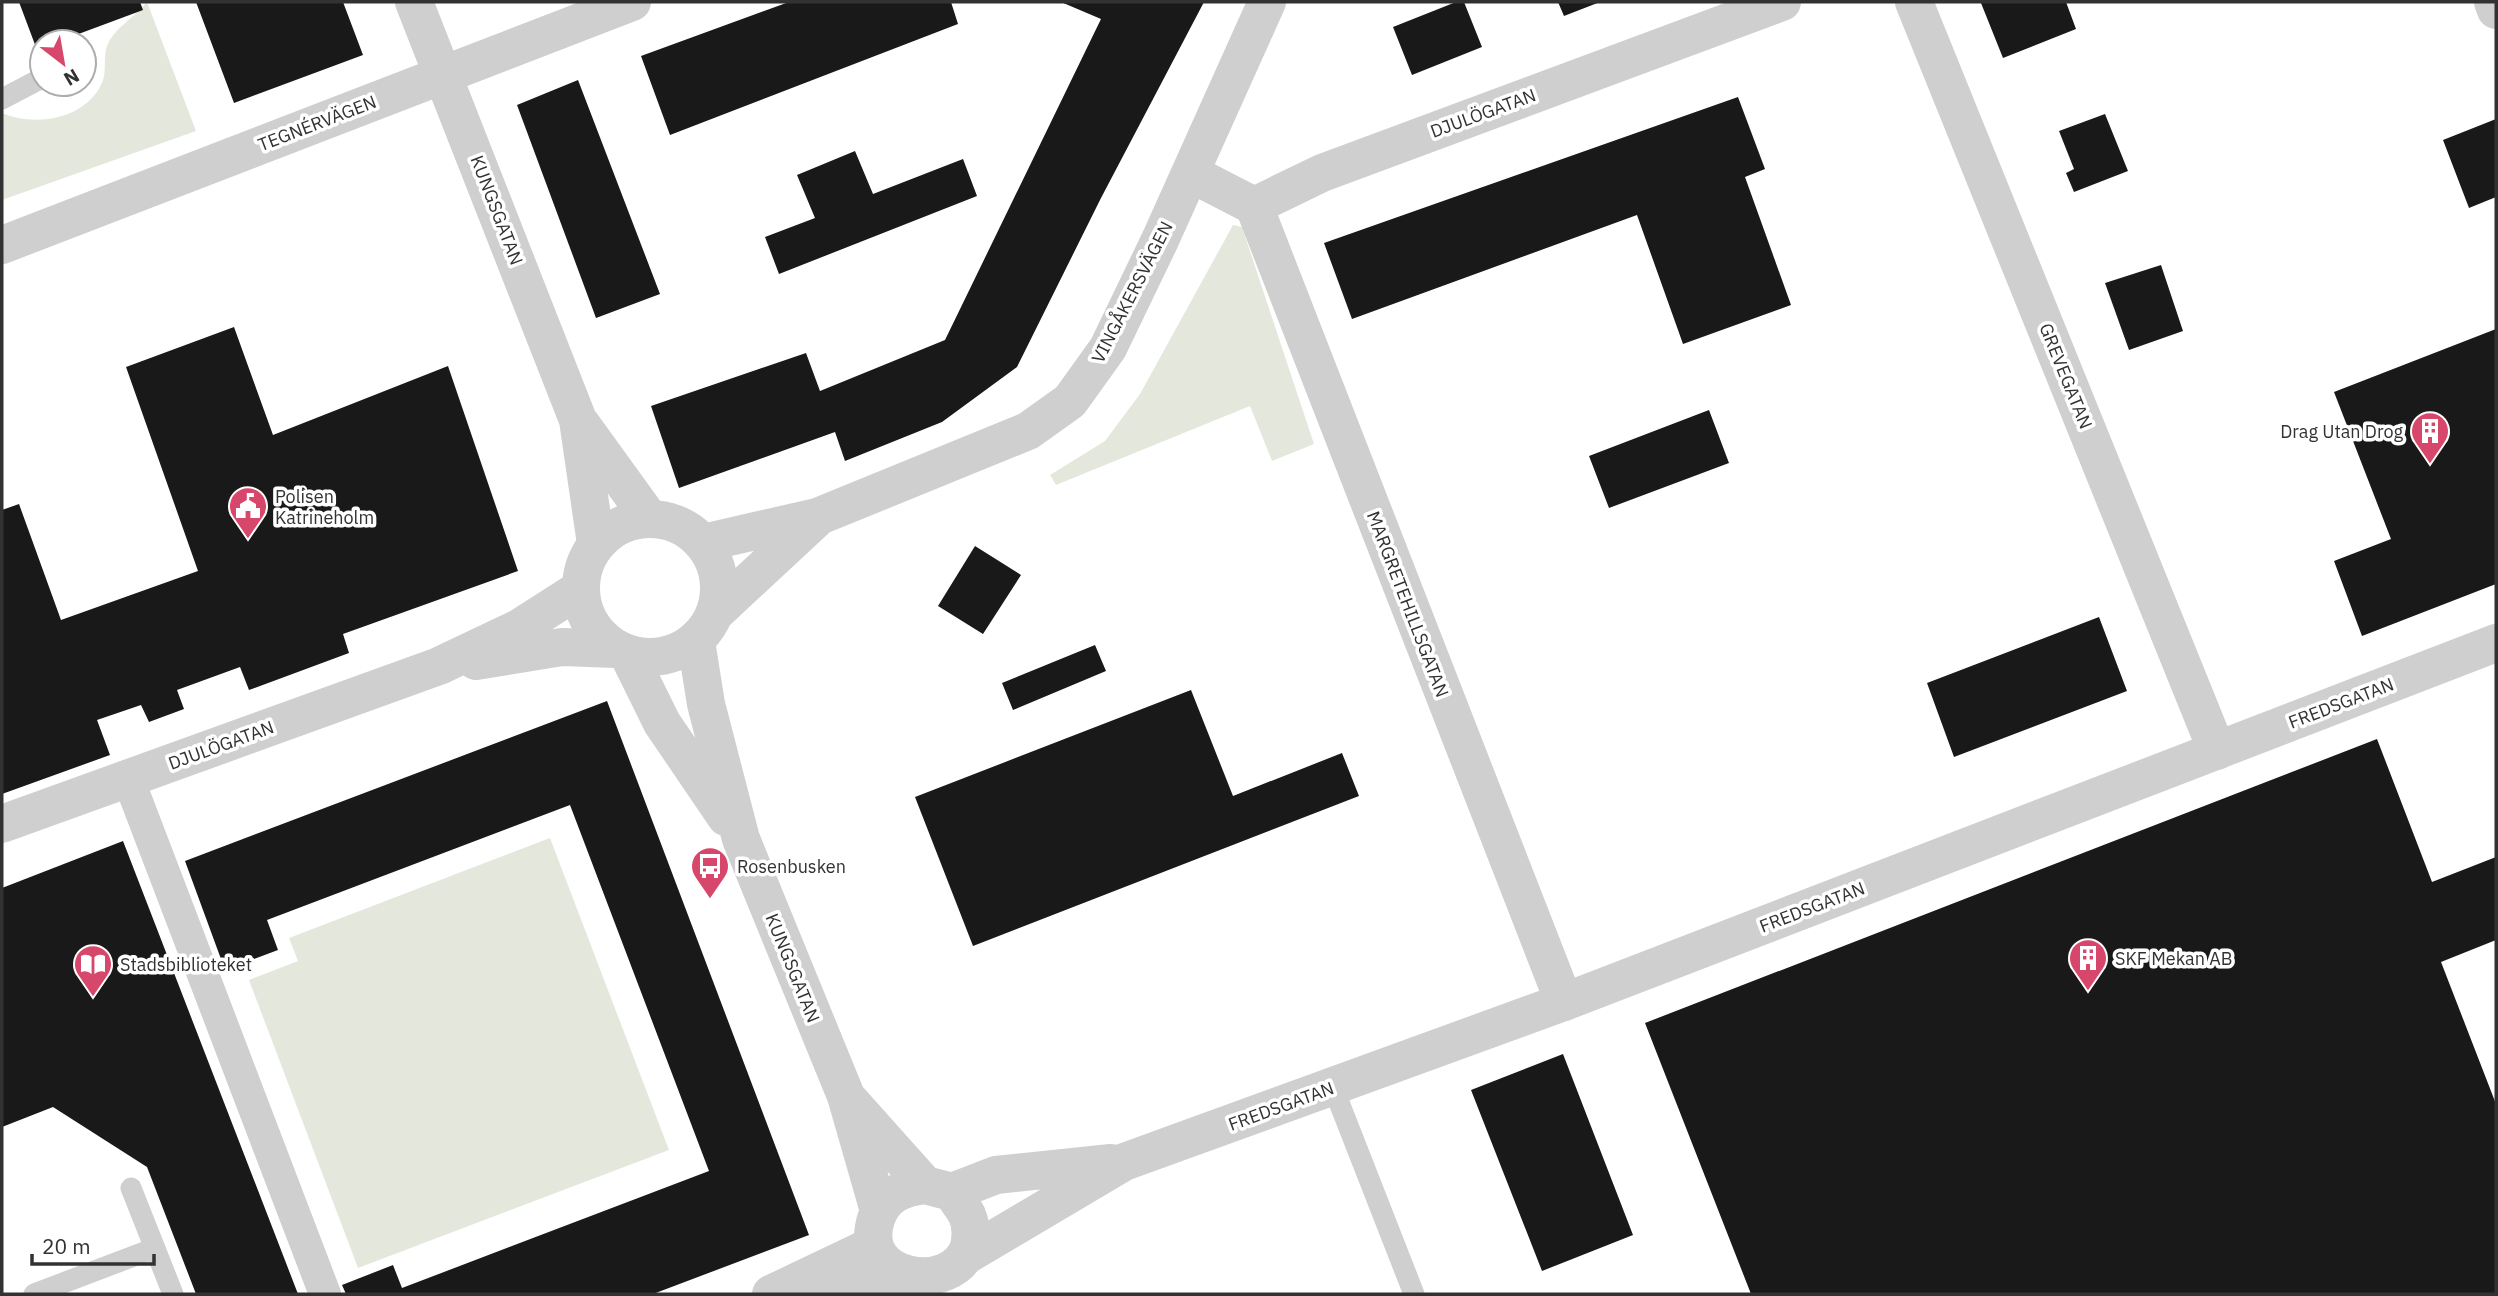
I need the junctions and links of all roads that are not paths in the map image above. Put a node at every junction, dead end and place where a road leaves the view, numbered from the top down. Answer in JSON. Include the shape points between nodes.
{"nodes":[{"id":1,"x":414,"y":2,"type":"edge"},
{"id":2,"x":632,"y":2,"type":"edge"},
{"id":3,"x":1267,"y":2,"type":"edge"},
{"id":4,"x":1782,"y":2,"type":"edge"},
{"id":5,"x":1914,"y":2,"type":"edge"},
{"id":6,"x":2493,"y":2,"type":"edge"},
{"id":7,"x":2496,"y":10,"type":"edge"},
{"id":8,"x":444,"y":73,"type":"junction"},
{"id":9,"x":28,"y":85,"type":"edge"},
{"id":10,"x":2,"y":99,"type":"edge"},
{"id":11,"x":1190,"y":173,"type":"junction"},
{"id":12,"x":1254,"y":206,"type":"junction"},
{"id":13,"x":2,"y":245,"type":"edge"},
{"id":14,"x":578,"y":420,"type":"junction"},
{"id":15,"x":817,"y":517,"type":"junction"},
{"id":16,"x":649,"y":518,"type":"junction"},
{"id":17,"x":703,"y":543,"type":"junction"},
{"id":18,"x":596,"y":544,"type":"junction"},
{"id":19,"x":580,"y":589,"type":"junction"},
{"id":20,"x":706,"y":626,"type":"junction"},
{"id":21,"x":2496,"y":643,"type":"edge"},
{"id":22,"x":622,"y":652,"type":"junction"},
{"id":23,"x":439,"y":666,"type":"junction"},
{"id":24,"x":2217,"y":751,"type":"junction"},
{"id":25,"x":128,"y":778,"type":"junction"},
{"id":26,"x":2,"y":824,"type":"edge"},
{"id":27,"x":741,"y":839,"type":"junction"},
{"id":28,"x":1564,"y":1002,"type":"junction"},
{"id":29,"x":1333,"y":1087,"type":"junction"},
{"id":30,"x":846,"y":1096,"type":"junction"},
{"id":31,"x":1124,"y":1162,"type":"junction"},
{"id":32,"x":131,"y":1188,"type":"dead end"},
{"id":33,"x":939,"y":1189,"type":"junction"},
{"id":34,"x":876,"y":1228,"type":"junction"},
{"id":35,"x":155,"y":1248,"type":"junction"},
{"id":36,"x":961,"y":1273,"type":"edge"},
{"id":37,"x":912,"y":1285,"type":"edge"},
{"id":38,"x":34,"y":1294,"type":"edge"},
{"id":39,"x":173,"y":1294,"type":"edge"},
{"id":40,"x":325,"y":1294,"type":"edge"},
{"id":41,"x":771,"y":1294,"type":"edge"},
{"id":42,"x":801,"y":1294,"type":"edge"},
{"id":43,"x":1414,"y":1294,"type":"edge"}],
"edges":[{"from":1,"to":8,"type":"street","name":"KUNGSGATAN"},
{"from":2,"to":8,"type":"street","name":"TEGNÉRVÄGEN"},
{"from":3,"to":11,"type":"street","name":"VINGÅKERSVÄGEN"},
{"from":4,"to":12,"type":"street","name":"DJULÖGATAN","via":[[1322,173]]},
{"from":5,"to":24,"type":"street","name":"GREVEGATAN"},
{"from":6,"to":7,"type":"street"},
{"from":8,"to":13,"type":"street","name":"TEGNÉRVÄGEN"},
{"from":8,"to":14,"type":"street","name":"KUNGSGATAN"},
{"from":9,"to":10,"type":"lane"},
{"from":11,"to":12,"type":"street"},
{"from":11,"to":15,"type":"street","name":"VINGÅKERSVÄGEN","via":[[1108,348],[1070,401],[1028,430]]},
{"from":12,"to":28,"type":"street","name":"MARGRETEHILLSGATAN"},
{"from":14,"to":16,"type":"street","name":"KUNGSGATAN"},
{"from":14,"to":18,"type":"street","name":"KUNGSGATAN"},
{"from":15,"to":17,"type":"street","name":"VINGÅKERSVÄGEN"},
{"from":15,"to":20,"type":"street","name":"VINGÅKERSVÄGEN"},
{"from":16,"to":17,"type":"street","via":[[673,522]]},
{"from":16,"to":18,"type":"street","via":[[621,525]]},
{"from":17,"to":20,"type":"street","via":[[719,576]]},
{"from":18,"to":19,"type":"street","via":[[584,565]]},
{"from":19,"to":22,"type":"street","via":[[590,624]]},
{"from":19,"to":23,"type":"street","name":"DJULÖGATAN","via":[[519,628]]},
{"from":20,"to":22,"type":"street","via":[[670,655],[651,658]]},
{"from":20,"to":27,"type":"street","name":"KUNGSGATAN","via":[[706,704]]},
{"from":21,"to":24,"type":"street","name":"FREDSGATAN"},
{"from":22,"to":23,"type":"street","name":"DJULÖGATAN","via":[[562,647]]},
{"from":22,"to":27,"type":"street","name":"KUNGSGATAN","via":[[662,723]]},
{"from":23,"to":25,"type":"street","name":"DJULÖGATAN"},
{"from":24,"to":28,"type":"street","name":"FREDSGATAN"},
{"from":25,"to":26,"type":"street","name":"DJULÖGATAN"},
{"from":25,"to":40,"type":"street"},
{"from":27,"to":30,"type":"street","name":"KUNGSGATAN"},
{"from":28,"to":29,"type":"street","name":"FREDSGATAN"},
{"from":29,"to":31,"type":"street","name":"FREDSGATAN"},
{"from":29,"to":43,"type":"lane"},
{"from":30,"to":33,"type":"street","name":"KUNGSGATAN"},
{"from":30,"to":34,"type":"street","name":"KUNGSGATAN"},
{"from":31,"to":33,"type":"street","name":"FREDSGATAN","via":[[996,1175]]},
{"from":31,"to":36,"type":"street","name":"FREDSGATAN"},
{"from":32,"to":35,"type":"lane"},
{"from":33,"to":34,"type":"street","via":[[905,1188],[889,1197]]},
{"from":33,"to":36,"type":"street","via":[[968,1217],[971,1238]]},
{"from":34,"to":37,"type":"street","via":[[886,1268]]},
{"from":34,"to":41,"type":"street"},
{"from":35,"to":38,"type":"lane"},
{"from":35,"to":39,"type":"lane"},
{"from":36,"to":37,"type":"street"},
{"from":37,"to":42,"type":"street"}]}
